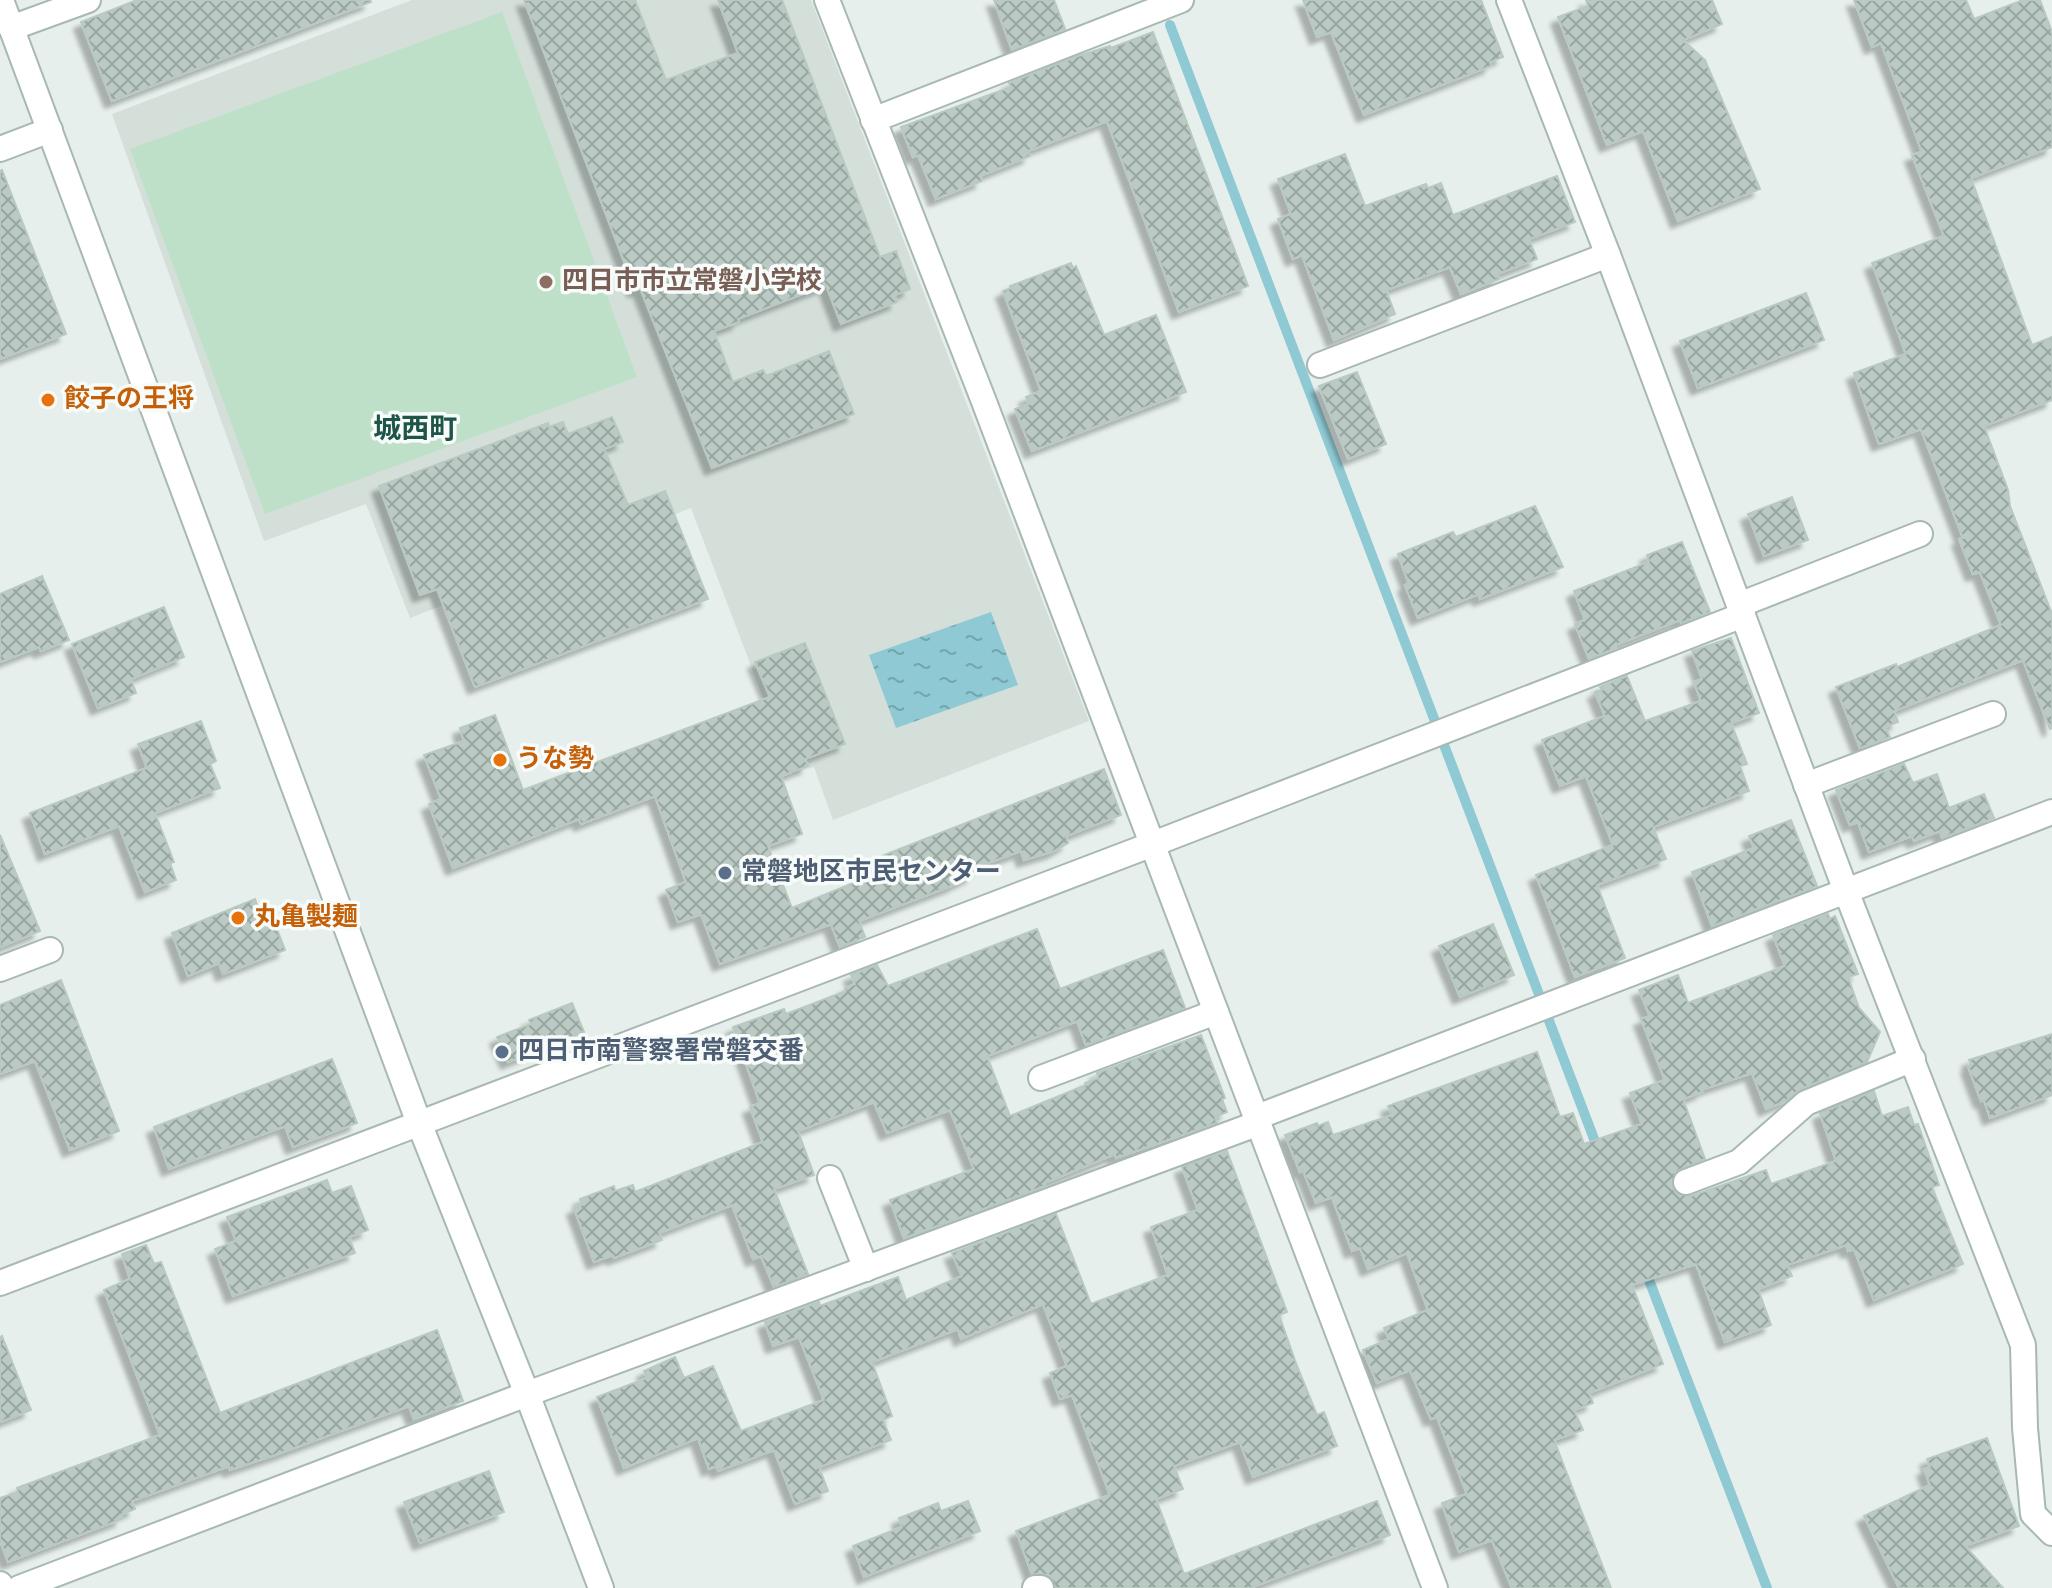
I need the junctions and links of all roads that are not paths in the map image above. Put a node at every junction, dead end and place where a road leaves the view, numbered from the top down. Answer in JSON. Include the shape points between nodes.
{"nodes":[{"id":1,"x":1,"y":0,"type":"edge"},
{"id":2,"x":88,"y":0,"type":"edge"},
{"id":3,"x":827,"y":0,"type":"edge"},
{"id":4,"x":1181,"y":0,"type":"edge"},
{"id":5,"x":1509,"y":0,"type":"edge"},
{"id":6,"x":11,"y":28,"type":"junction"},
{"id":7,"x":873,"y":120,"type":"junction"},
{"id":8,"x":50,"y":130,"type":"junction"},
{"id":9,"x":0,"y":149,"type":"edge"},
{"id":10,"x":1608,"y":255,"type":"junction"},
{"id":11,"x":1320,"y":365,"type":"dead end"},
{"id":12,"x":1920,"y":534,"type":"dead end"},
{"id":13,"x":1741,"y":610,"type":"junction"},
{"id":14,"x":1993,"y":714,"type":"dead end"},
{"id":15,"x":1806,"y":785,"type":"junction"},
{"id":16,"x":2052,"y":812,"type":"edge"},
{"id":17,"x":1153,"y":844,"type":"junction"},
{"id":18,"x":1846,"y":891,"type":"junction"},
{"id":19,"x":50,"y":950,"type":"dead end"},
{"id":20,"x":0,"y":969,"type":"edge"},
{"id":21,"x":1216,"y":1012,"type":"junction"},
{"id":22,"x":1913,"y":1059,"type":"junction"},
{"id":23,"x":1041,"y":1078,"type":"dead end"},
{"id":24,"x":1258,"y":1120,"type":"junction"},
{"id":25,"x":419,"y":1123,"type":"junction"},
{"id":26,"x":830,"y":1178,"type":"dead end"},
{"id":27,"x":1686,"y":1182,"type":"dead end"},
{"id":28,"x":866,"y":1269,"type":"junction"},
{"id":29,"x":0,"y":1283,"type":"edge"},
{"id":30,"x":527,"y":1394,"type":"junction"},
{"id":31,"x":2052,"y":1533,"type":"edge"},
{"id":32,"x":19,"y":1588,"type":"edge"},
{"id":33,"x":601,"y":1588,"type":"edge"},
{"id":34,"x":1435,"y":1588,"type":"edge"}],
"edges":[{"from":1,"to":6,"type":"street"},
{"from":2,"to":6,"type":"street"},
{"from":3,"to":7,"type":"street"},
{"from":4,"to":7,"type":"street"},
{"from":5,"to":10,"type":"street"},
{"from":6,"to":8,"type":"street"},
{"from":7,"to":17,"type":"street"},
{"from":8,"to":9,"type":"street"},
{"from":8,"to":25,"type":"street"},
{"from":10,"to":11,"type":"street"},
{"from":10,"to":13,"type":"street"},
{"from":12,"to":13,"type":"street"},
{"from":13,"to":15,"type":"street"},
{"from":13,"to":17,"type":"street"},
{"from":14,"to":15,"type":"street"},
{"from":15,"to":18,"type":"street"},
{"from":16,"to":18,"type":"street"},
{"from":17,"to":21,"type":"street"},
{"from":17,"to":25,"type":"street"},
{"from":18,"to":22,"type":"street"},
{"from":18,"to":24,"type":"street"},
{"from":19,"to":20,"type":"street"},
{"from":21,"to":23,"type":"street"},
{"from":21,"to":24,"type":"street"},
{"from":22,"to":27,"type":"street","via":[[1806,1103],[1739,1162]]},
{"from":22,"to":31,"type":"street","via":[[2023,1345],[2033,1514]]},
{"from":24,"to":28,"type":"street"},
{"from":24,"to":34,"type":"street"},
{"from":25,"to":29,"type":"street"},
{"from":25,"to":30,"type":"street"},
{"from":26,"to":28,"type":"street"},
{"from":28,"to":30,"type":"street"},
{"from":30,"to":32,"type":"street"},
{"from":30,"to":33,"type":"street"}]}
